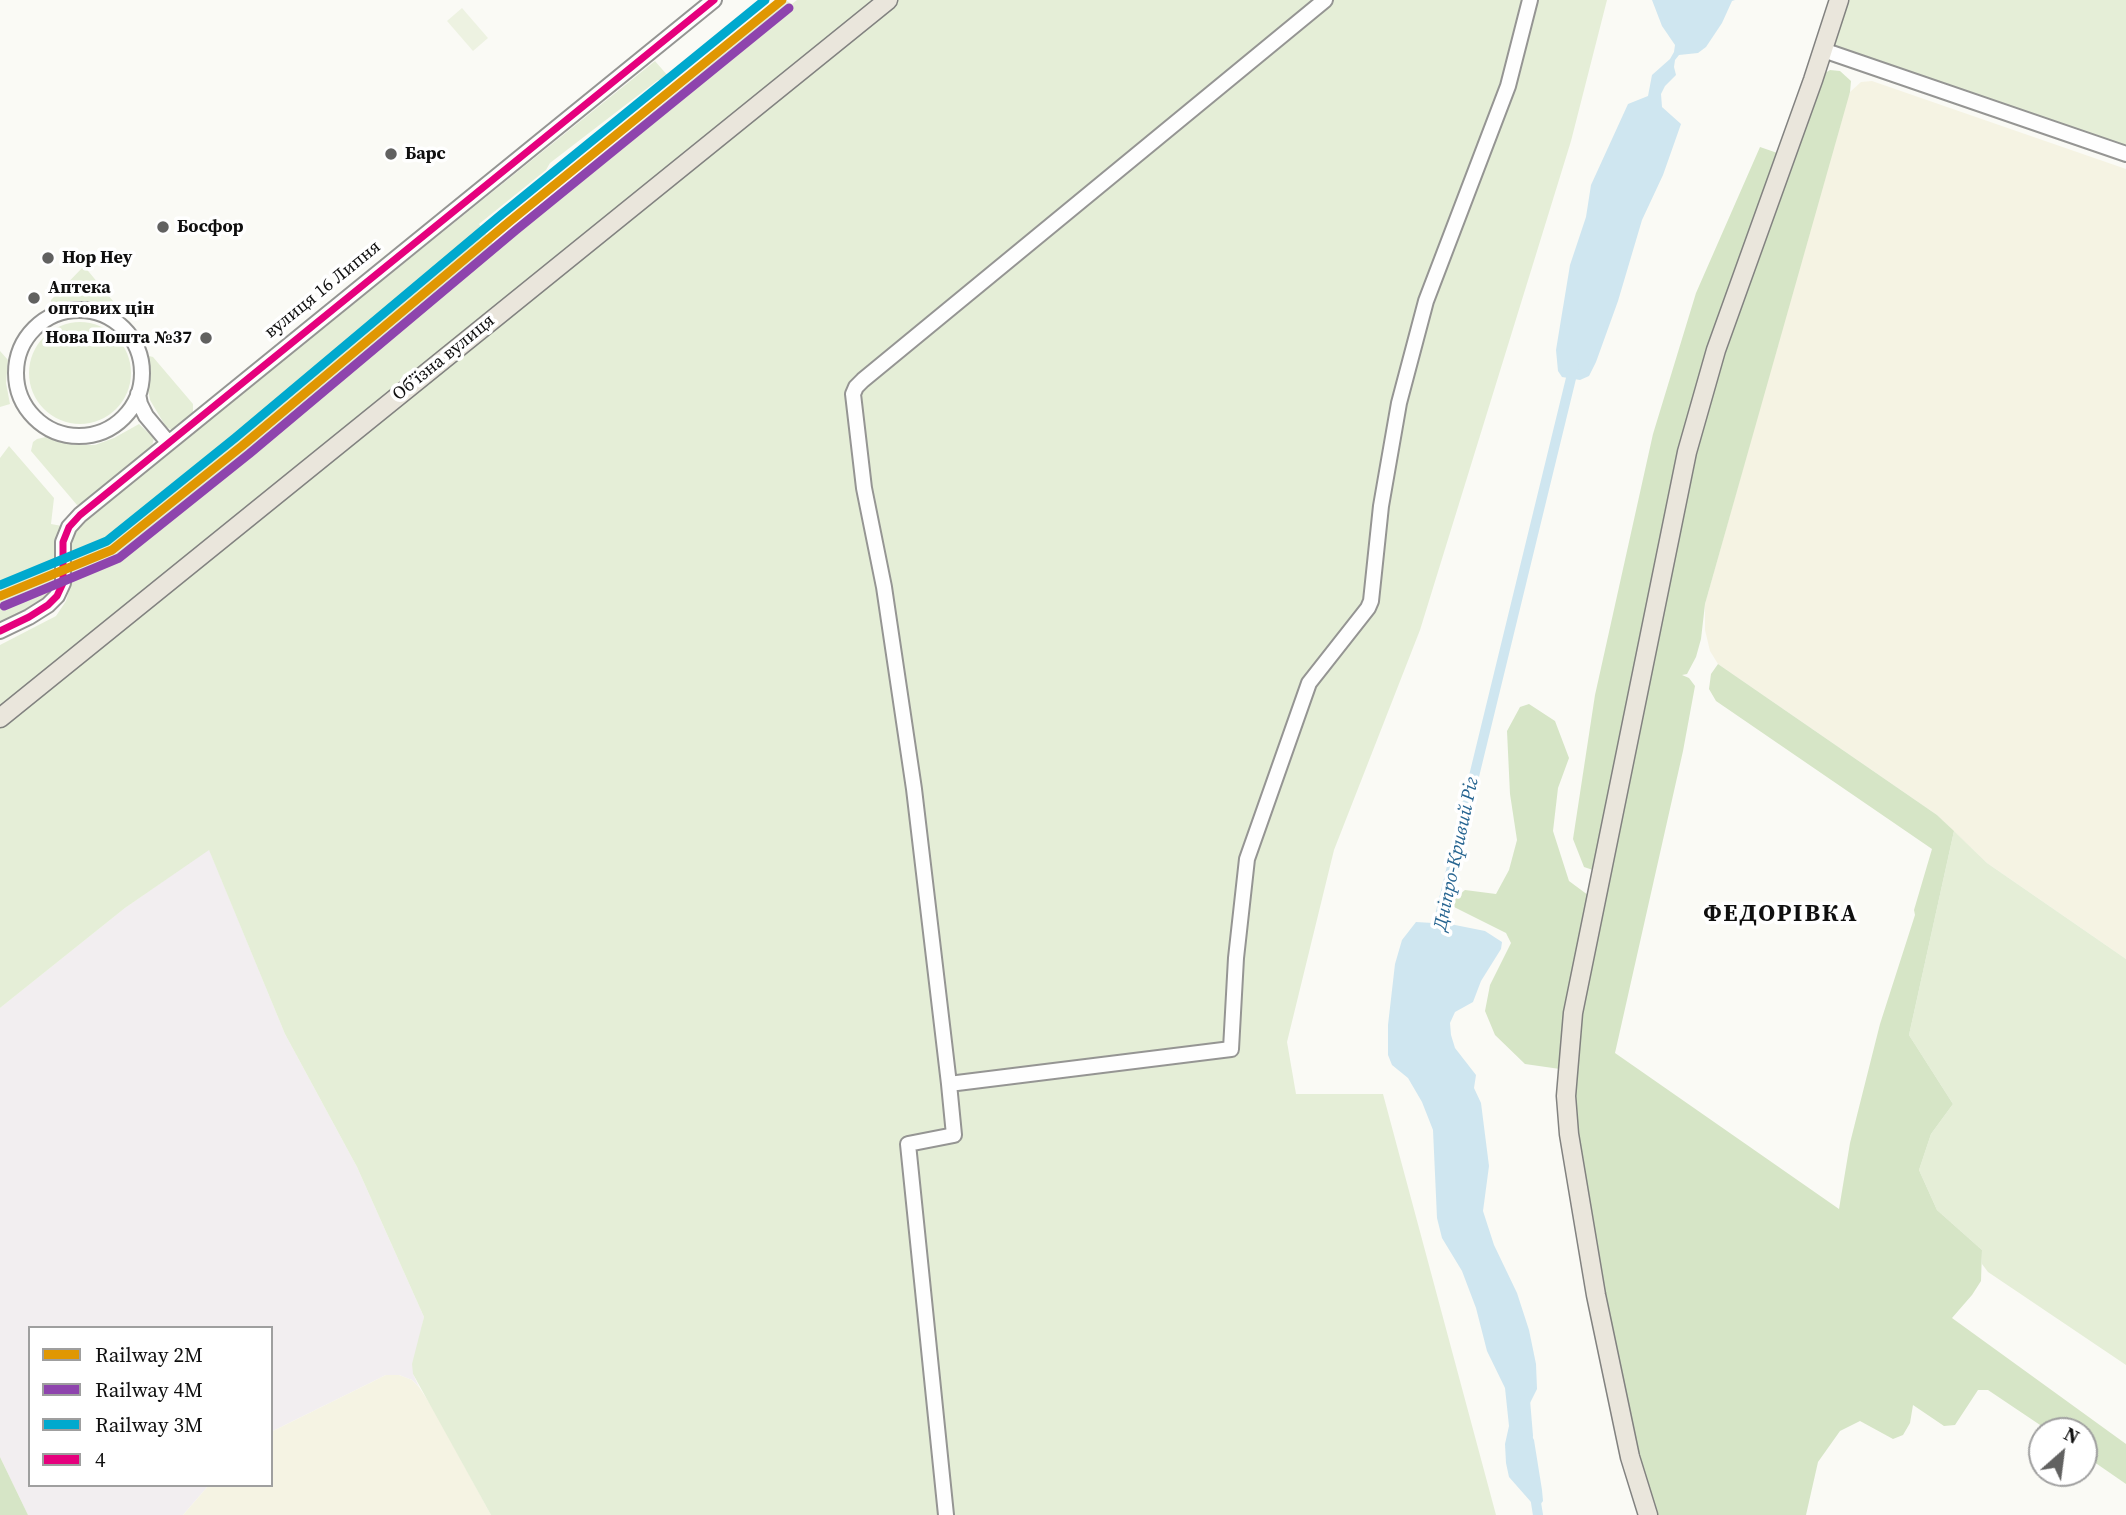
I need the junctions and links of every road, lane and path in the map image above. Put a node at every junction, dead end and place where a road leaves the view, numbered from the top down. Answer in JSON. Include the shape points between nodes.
{"nodes":[{"id":1,"x":714,"y":0,"type":"edge"},
{"id":2,"x":888,"y":0,"type":"edge"},
{"id":3,"x":1325,"y":0,"type":"edge"},
{"id":4,"x":1530,"y":0,"type":"edge"},
{"id":5,"x":1839,"y":0,"type":"edge"},
{"id":6,"x":1823,"y":50,"type":"junction"},
{"id":7,"x":2126,"y":154,"type":"edge"},
{"id":8,"x":138,"y":394,"type":"junction"},
{"id":9,"x":123,"y":418,"type":"junction"},
{"id":10,"x":152,"y":423,"type":"junction"},
{"id":11,"x":167,"y":441,"type":"junction"},
{"id":12,"x":0,"y":631,"type":"edge"},
{"id":13,"x":0,"y":718,"type":"edge"},
{"id":14,"x":949,"y":1084,"type":"junction"},
{"id":15,"x":946,"y":1515,"type":"edge"},
{"id":16,"x":1647,"y":1515,"type":"edge"}],
"edges":[{"from":1,"to":11,"type":"street","name":"вулиця 16 Липня"},
{"from":2,"to":13,"type":"main road","name":"Обʼїзна вулиця"},
{"from":3,"to":14,"type":"street","via":[[874,371],[853,394],[914,789]]},
{"from":4,"to":14,"type":"street","via":[[1508,86],[1426,301],[1399,403],[1371,601],[1309,683],[1247,859],[1231,1049]]},
{"from":5,"to":6,"type":"main road"},
{"from":6,"to":7,"type":"street"},
{"from":6,"to":16,"type":"main road","via":[[1716,350],[1687,452],[1572,1023],[1566,1096],[1569,1134],[1596,1296]]},
{"from":8,"to":9,"type":"street"},
{"from":8,"to":9,"type":"street","via":[[142,376],[137,348],[120,326],[104,316],[87,311],[59,313],[42,322],[25,340],[16,382],[36,419],[50,429],[75,436],[101,432]]},
{"from":8,"to":10,"type":"street"},
{"from":9,"to":10,"type":"street"},
{"from":10,"to":11,"type":"street"},
{"from":11,"to":12,"type":"street","name":"вулиця 16 Липня","via":[[69,527],[58,596]]},
{"from":14,"to":15,"type":"street","via":[[954,1135],[908,1144]]}]}
